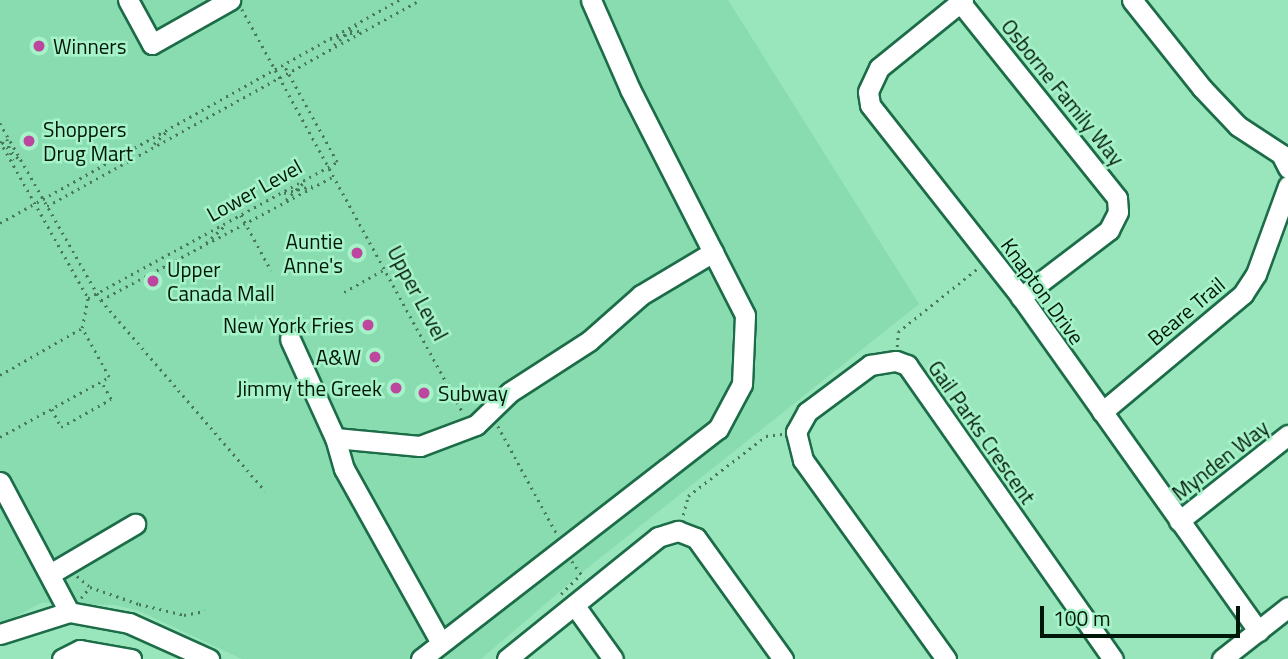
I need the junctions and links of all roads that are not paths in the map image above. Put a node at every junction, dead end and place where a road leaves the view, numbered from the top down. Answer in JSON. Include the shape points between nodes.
{"nodes":[{"id":1,"x":128,"y":0,"type":"edge"},
{"id":2,"x":230,"y":0,"type":"edge"},
{"id":3,"x":591,"y":0,"type":"edge"},
{"id":4,"x":1132,"y":0,"type":"edge"},
{"id":5,"x":962,"y":1,"type":"edge"},
{"id":6,"x":1288,"y":168,"type":"edge"},
{"id":7,"x":1288,"y":186,"type":"edge"},
{"id":8,"x":713,"y":252,"type":"junction"},
{"id":9,"x":1021,"y":296,"type":"junction"},
{"id":10,"x":290,"y":339,"type":"dead end"},
{"id":11,"x":1102,"y":412,"type":"junction"},
{"id":12,"x":1288,"y":435,"type":"edge"},
{"id":13,"x":335,"y":438,"type":"junction"},
{"id":14,"x":0,"y":482,"type":"edge"},
{"id":15,"x":1179,"y":521,"type":"junction"},
{"id":16,"x":135,"y":524,"type":"dead end"},
{"id":17,"x":57,"y":570,"type":"junction"},
{"id":18,"x":575,"y":606,"type":"junction"},
{"id":19,"x":1288,"y":607,"type":"edge"},
{"id":20,"x":69,"y":612,"type":"junction"},
{"id":21,"x":1258,"y":631,"type":"junction"},
{"id":22,"x":0,"y":634,"type":"edge"},
{"id":23,"x":441,"y":643,"type":"junction"},
{"id":24,"x":62,"y":659,"type":"edge"},
{"id":25,"x":131,"y":659,"type":"edge"},
{"id":26,"x":209,"y":659,"type":"edge"},
{"id":27,"x":421,"y":659,"type":"edge"},
{"id":28,"x":507,"y":659,"type":"edge"},
{"id":29,"x":613,"y":659,"type":"edge"},
{"id":30,"x":783,"y":659,"type":"edge"},
{"id":31,"x":946,"y":659,"type":"edge"},
{"id":32,"x":1113,"y":659,"type":"edge"},
{"id":33,"x":1223,"y":659,"type":"edge"}],
"edges":[{"from":1,"to":2,"type":"street","via":[[152,44]]},
{"from":3,"to":8,"type":"street","via":[[630,89]]},
{"from":4,"to":6,"type":"street","via":[[1202,88],[1238,126],[1281,154]]},
{"from":5,"to":9,"type":"street","name":"Knapton Drive","via":[[890,57],[868,92],[870,105]]},
{"from":5,"to":9,"type":"street","name":"Osborne Family Way","via":[[1117,198],[1118,212],[1109,230]]},
{"from":7,"to":11,"type":"street","name":"Beare Trail","via":[[1256,274],[1243,293]]},
{"from":8,"to":13,"type":"street","via":[[641,295],[589,341],[510,392],[471,427],[420,446]]},
{"from":8,"to":23,"type":"street","via":[[746,315],[742,384],[718,429]]},
{"from":9,"to":11,"type":"street","name":"Knapton Drive"},
{"from":10,"to":13,"type":"street"},
{"from":11,"to":15,"type":"street","name":"Knapton Drive"},
{"from":12,"to":15,"type":"street","name":"Mynden Way"},
{"from":13,"to":23,"type":"street","via":[[344,469]]},
{"from":14,"to":17,"type":"street"},
{"from":15,"to":21,"type":"street","name":"Knapton Drive"},
{"from":16,"to":17,"type":"street"},
{"from":17,"to":20,"type":"street"},
{"from":18,"to":28,"type":"street"},
{"from":18,"to":29,"type":"street"},
{"from":18,"to":30,"type":"street","via":[[658,537],[678,531],[696,538]]},
{"from":19,"to":21,"type":"street"},
{"from":20,"to":22,"type":"street"},
{"from":20,"to":26,"type":"street","via":[[129,623]]},
{"from":21,"to":33,"type":"street"},
{"from":23,"to":27,"type":"street"},
{"from":24,"to":25,"type":"street","via":[[80,650]]},
{"from":31,"to":32,"type":"street","name":"Gail Parks Crescent","via":[[803,460],[796,432],[807,412],[870,365],[897,361],[907,365]]}]}
